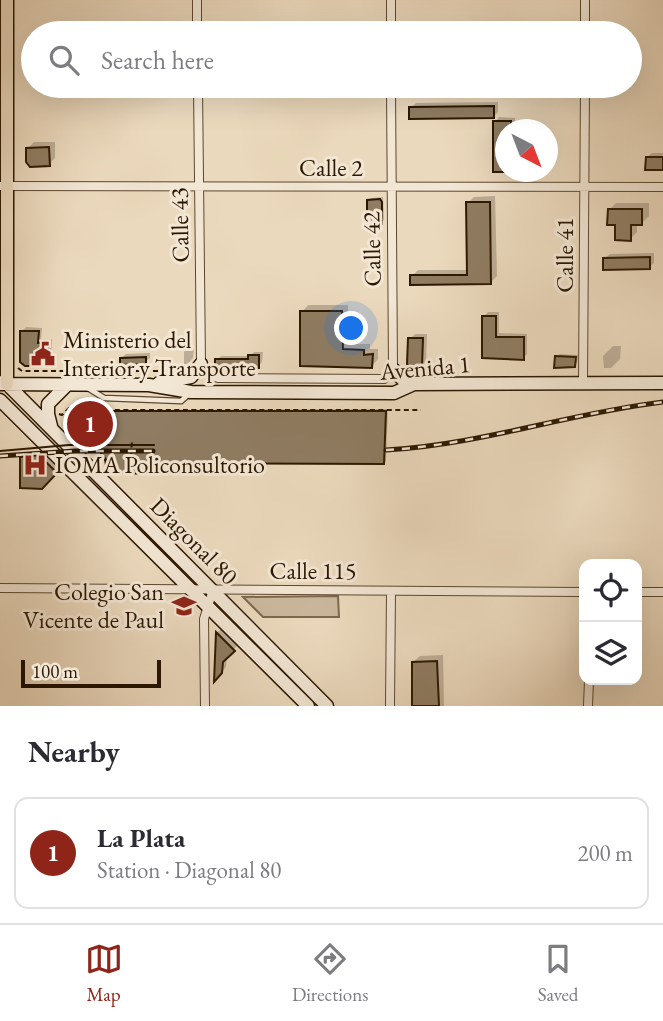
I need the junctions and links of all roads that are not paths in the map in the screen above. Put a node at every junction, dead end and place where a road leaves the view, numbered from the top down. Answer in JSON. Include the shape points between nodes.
{"nodes":[{"id":1,"x":6,"y":0,"type":"edge"},
{"id":2,"x":197,"y":0,"type":"edge"},
{"id":3,"x":391,"y":0,"type":"edge"},
{"id":4,"x":585,"y":0,"type":"edge"},
{"id":5,"x":197,"y":21,"type":"edge"},
{"id":6,"x":391,"y":21,"type":"edge"},
{"id":7,"x":585,"y":21,"type":"edge"},
{"id":8,"x":198,"y":98,"type":"edge"},
{"id":9,"x":391,"y":98,"type":"edge"},
{"id":10,"x":584,"y":98,"type":"edge"},
{"id":11,"x":3,"y":187,"type":"edge"},
{"id":12,"x":584,"y":187,"type":"junction"},
{"id":13,"x":663,"y":187,"type":"edge"},
{"id":14,"x":199,"y":188,"type":"junction"},
{"id":15,"x":390,"y":188,"type":"junction"},
{"id":16,"x":201,"y":364,"type":"junction"},
{"id":17,"x":393,"y":369,"type":"junction"},
{"id":18,"x":2,"y":381,"type":"edge"},
{"id":19,"x":75,"y":383,"type":"junction"},
{"id":20,"x":583,"y":383,"type":"junction"},
{"id":21,"x":663,"y":383,"type":"edge"},
{"id":22,"x":414,"y":384,"type":"junction"},
{"id":23,"x":149,"y":385,"type":"junction"},
{"id":24,"x":191,"y":392,"type":"junction"},
{"id":25,"x":0,"y":400,"type":"edge"},
{"id":26,"x":51,"y":427,"type":"junction"},
{"id":27,"x":0,"y":588,"type":"edge"},
{"id":28,"x":191,"y":589,"type":"junction"},
{"id":29,"x":213,"y":590,"type":"junction"},
{"id":30,"x":391,"y":591,"type":"junction"},
{"id":31,"x":579,"y":592,"type":"edge"},
{"id":32,"x":642,"y":592,"type":"edge"},
{"id":33,"x":663,"y":592,"type":"edge"},
{"id":34,"x":207,"y":606,"type":"junction"},
{"id":35,"x":589,"y":685,"type":"edge"},
{"id":36,"x":205,"y":706,"type":"edge"},
{"id":37,"x":308,"y":706,"type":"edge"},
{"id":38,"x":327,"y":706,"type":"edge"},
{"id":39,"x":390,"y":706,"type":"edge"},
{"id":40,"x":588,"y":706,"type":"edge"}],
"edges":[{"from":1,"to":11,"type":"main road"},
{"from":2,"to":5,"type":"street"},
{"from":3,"to":6,"type":"street"},
{"from":4,"to":7,"type":"street"},
{"from":8,"to":14,"type":"street","name":"Calle 43"},
{"from":9,"to":15,"type":"street","name":"Calle 42"},
{"from":10,"to":12,"type":"street","name":"Calle 41"},
{"from":11,"to":14,"type":"street","name":"Calle 2"},
{"from":11,"to":18,"type":"main road","via":[[6,360]]},
{"from":12,"to":13,"type":"street","name":"Calle 2"},
{"from":12,"to":15,"type":"street","name":"Calle 2"},
{"from":12,"to":20,"type":"street","name":"Calle 41"},
{"from":14,"to":15,"type":"street","name":"Calle 2"},
{"from":14,"to":16,"type":"street","name":"Calle 43"},
{"from":15,"to":17,"type":"street","name":"Calle 42"},
{"from":16,"to":17,"type":"street","name":"Avenida 1","via":[[218,378],[385,379]]},
{"from":16,"to":23,"type":"main road","via":[[191,377]]},
{"from":17,"to":22,"type":"main road"},
{"from":18,"to":19,"type":"main road","name":"Avenida 1"},
{"from":18,"to":26,"type":"main road","name":"Diagonal 80"},
{"from":19,"to":23,"type":"main road","name":"Avenida 1"},
{"from":19,"to":24,"type":"lane","name":"Avenida 1","via":[[104,398],[181,401]]},
{"from":19,"to":26,"type":"main road","via":[[48,404]]},
{"from":20,"to":21,"type":"main road","name":"Avenida 1"},
{"from":20,"to":22,"type":"main road","name":"Avenida 1"},
{"from":22,"to":24,"type":"main road","name":"Avenida 1","via":[[394,393]]},
{"from":23,"to":24,"type":"main road","name":"Avenida 1"},
{"from":25,"to":28,"type":"main road","name":"Diagonal 80"},
{"from":26,"to":29,"type":"main road","name":"Diagonal 80"},
{"from":27,"to":28,"type":"street","name":"Calle 115"},
{"from":28,"to":29,"type":"street","name":"Calle 115"},
{"from":28,"to":34,"type":"main road","name":"Diagonal 80"},
{"from":29,"to":30,"type":"street","name":"Calle 115"},
{"from":29,"to":34,"type":"street"},
{"from":29,"to":38,"type":"main road","name":"Diagonal 80"},
{"from":30,"to":31,"type":"street","name":"Calle 115"},
{"from":30,"to":39,"type":"street"},
{"from":32,"to":33,"type":"street"},
{"from":34,"to":36,"type":"street"},
{"from":34,"to":37,"type":"main road","name":"Diagonal 80"},
{"from":35,"to":40,"type":"street"}]}
